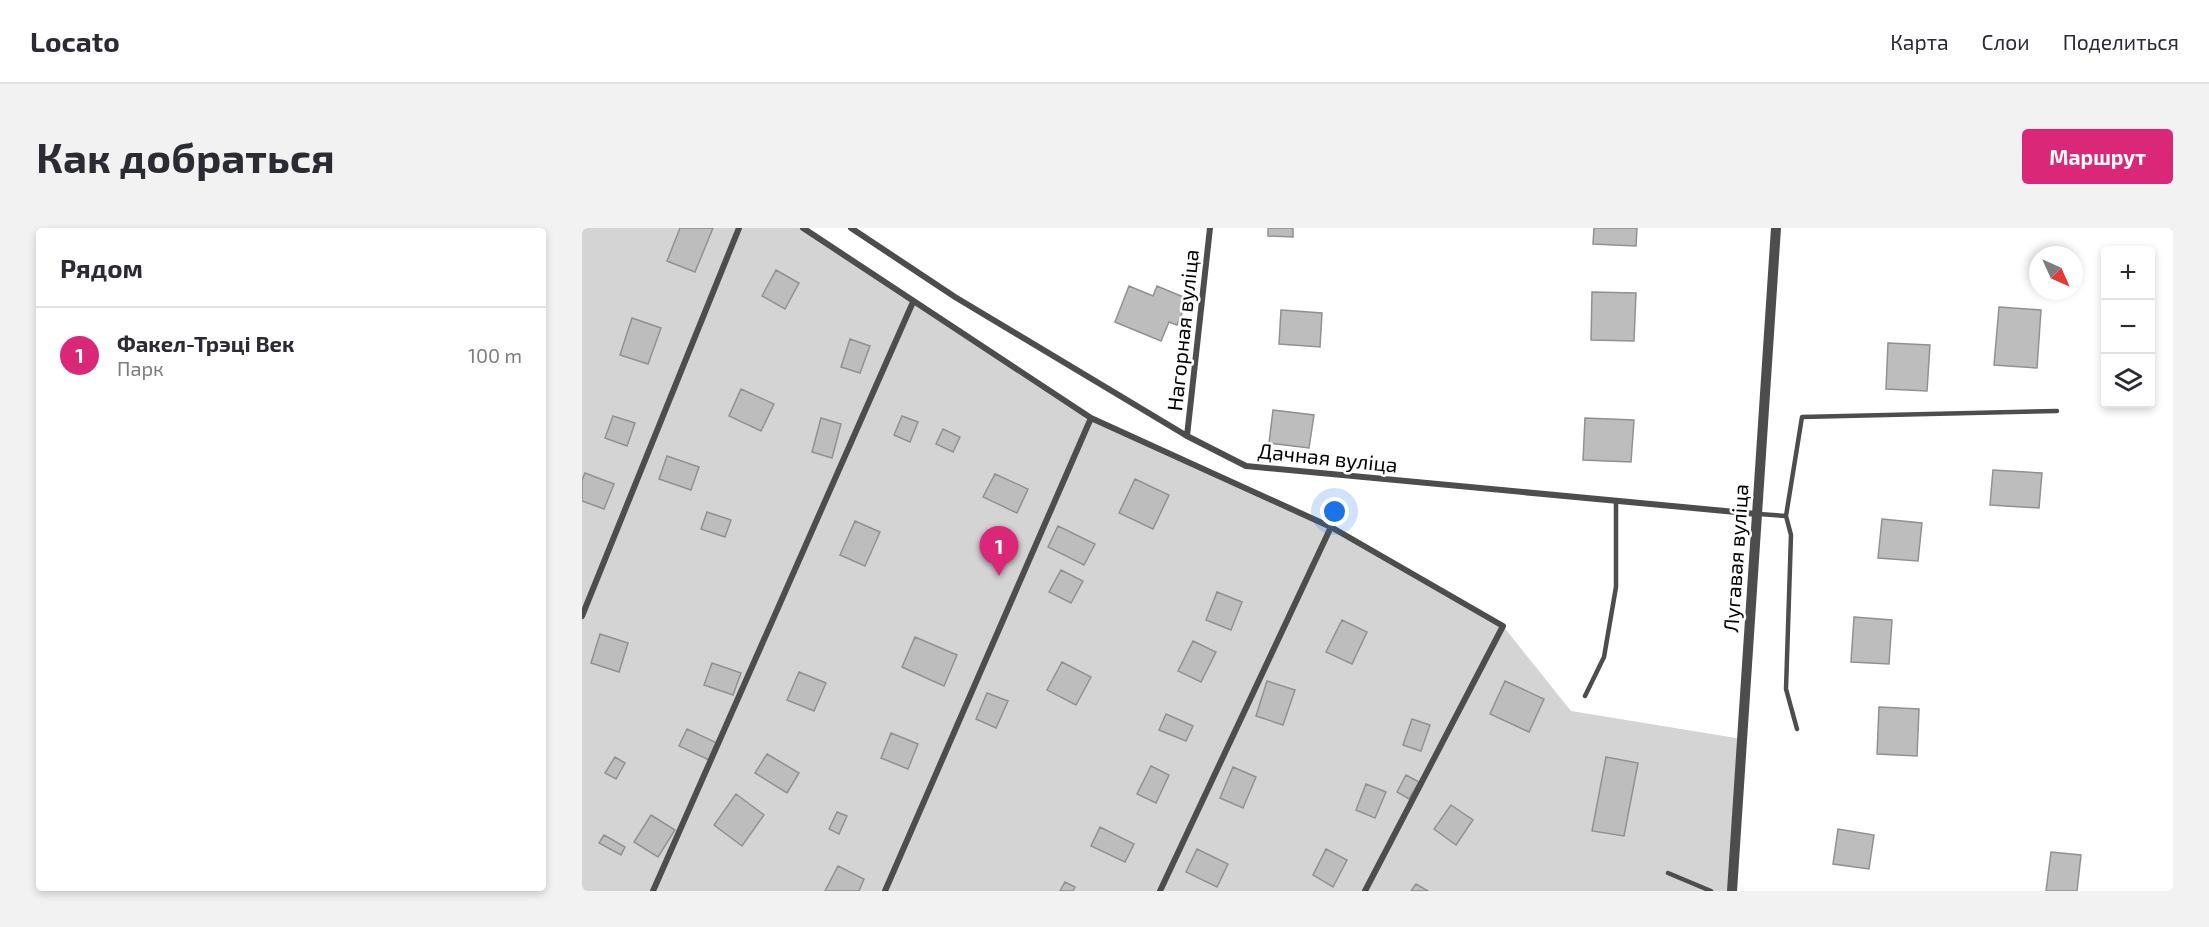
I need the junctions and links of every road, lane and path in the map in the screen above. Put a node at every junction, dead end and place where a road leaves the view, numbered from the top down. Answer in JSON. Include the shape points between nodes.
{"nodes":[{"id":1,"x":739,"y":228,"type":"edge"},
{"id":2,"x":803,"y":228,"type":"edge"},
{"id":3,"x":851,"y":228,"type":"edge"},
{"id":4,"x":1210,"y":228,"type":"edge"},
{"id":5,"x":1776,"y":228,"type":"edge"},
{"id":6,"x":913,"y":302,"type":"junction"},
{"id":7,"x":2058,"y":411,"type":"dead end"},
{"id":8,"x":1091,"y":418,"type":"junction"},
{"id":9,"x":1187,"y":436,"type":"junction"},
{"id":10,"x":1616,"y":501,"type":"junction"},
{"id":11,"x":1758,"y":514,"type":"junction"},
{"id":12,"x":1786,"y":516,"type":"junction"},
{"id":13,"x":1331,"y":527,"type":"junction"},
{"id":14,"x":582,"y":616,"type":"edge"},
{"id":15,"x":1585,"y":696,"type":"dead end"},
{"id":16,"x":1797,"y":729,"type":"dead end"},
{"id":17,"x":1668,"y":873,"type":"dead end"},
{"id":18,"x":653,"y":891,"type":"edge"},
{"id":19,"x":885,"y":891,"type":"edge"},
{"id":20,"x":1160,"y":891,"type":"edge"},
{"id":21,"x":1365,"y":891,"type":"edge"},
{"id":22,"x":1711,"y":891,"type":"edge"},
{"id":23,"x":1732,"y":891,"type":"edge"}],
"edges":[{"from":1,"to":14,"type":"street"},
{"from":2,"to":6,"type":"street"},
{"from":3,"to":9,"type":"street","name":"Дачная вуліца","via":[[955,297]]},
{"from":4,"to":9,"type":"street","name":"Нагорная вуліца"},
{"from":5,"to":11,"type":"street","name":"Лугавая вуліца"},
{"from":6,"to":8,"type":"street"},
{"from":6,"to":18,"type":"street"},
{"from":7,"to":12,"type":"lane","via":[[1802,417]]},
{"from":8,"to":13,"type":"street"},
{"from":8,"to":19,"type":"street"},
{"from":9,"to":10,"type":"street","name":"Дачная вуліца","via":[[1246,466]]},
{"from":10,"to":11,"type":"street","name":"Дачная вуліца"},
{"from":10,"to":15,"type":"lane","via":[[1616,587],[1604,657]]},
{"from":11,"to":12,"type":"lane"},
{"from":11,"to":23,"type":"street","name":"Лугавая вуліца"},
{"from":12,"to":16,"type":"lane","via":[[1791,535],[1786,689]]},
{"from":13,"to":20,"type":"street"},
{"from":13,"to":21,"type":"street","via":[[1503,626]]},
{"from":17,"to":22,"type":"lane"}]}
